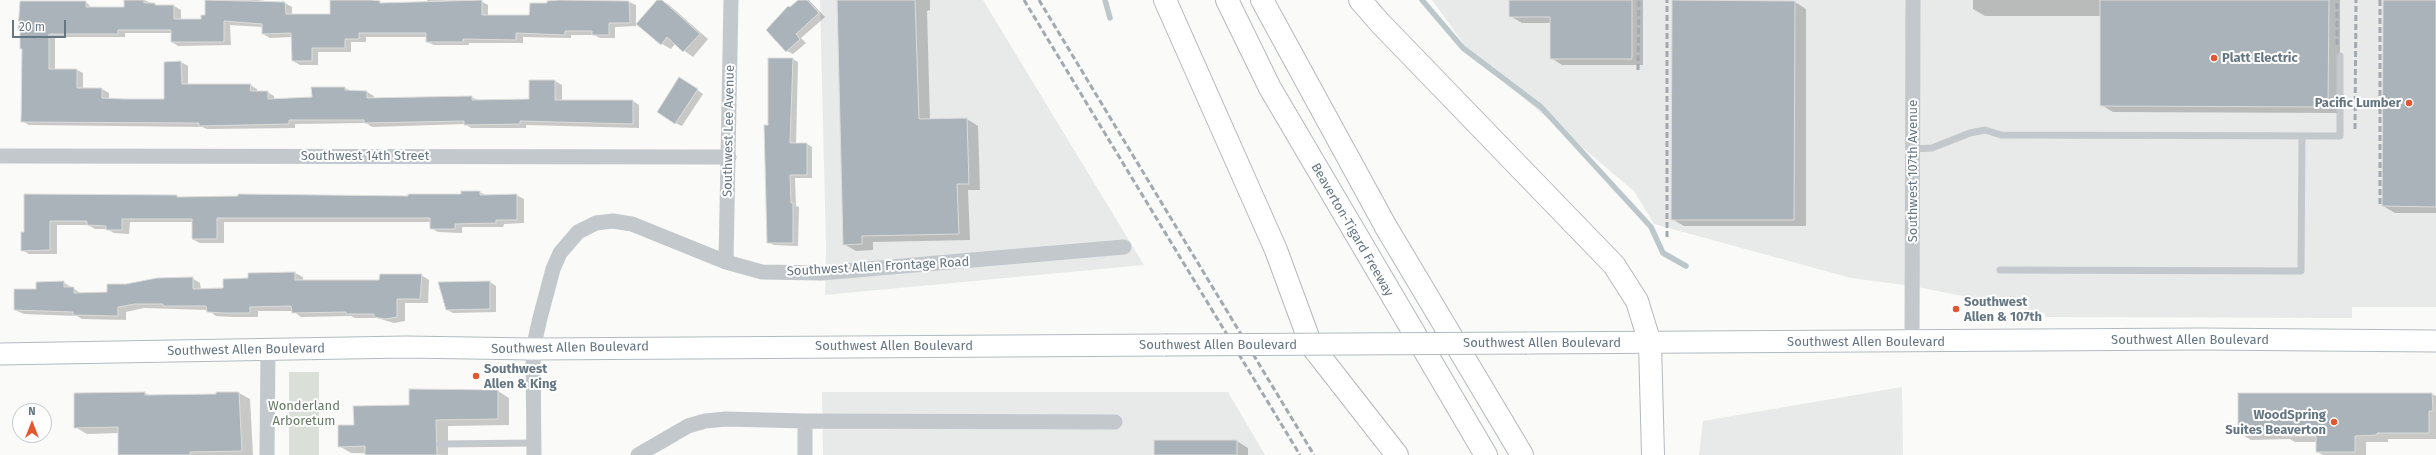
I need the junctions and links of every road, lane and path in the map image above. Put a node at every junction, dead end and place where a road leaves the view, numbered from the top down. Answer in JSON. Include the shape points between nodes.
{"nodes":[{"id":1,"x":731,"y":0,"type":"edge"},
{"id":2,"x":1165,"y":0,"type":"edge"},
{"id":3,"x":1227,"y":0,"type":"edge"},
{"id":4,"x":1262,"y":0,"type":"edge"},
{"id":5,"x":1360,"y":0,"type":"edge"},
{"id":6,"x":1914,"y":0,"type":"edge"},
{"id":7,"x":2340,"y":56,"type":"dead end"},
{"id":8,"x":2302,"y":136,"type":"junction"},
{"id":9,"x":1913,"y":149,"type":"junction"},
{"id":10,"x":0,"y":156,"type":"edge"},
{"id":11,"x":729,"y":157,"type":"junction"},
{"id":12,"x":1124,"y":247,"type":"dead end"},
{"id":13,"x":726,"y":262,"type":"junction"},
{"id":14,"x":2000,"y":270,"type":"dead end"},
{"id":15,"x":2436,"y":341,"type":"edge"},
{"id":16,"x":1912,"y":342,"type":"junction"},
{"id":17,"x":1650,"y":343,"type":"junction"},
{"id":18,"x":1311,"y":345,"type":"junction"},
{"id":19,"x":268,"y":349,"type":"junction"},
{"id":20,"x":533,"y":349,"type":"junction"},
{"id":21,"x":0,"y":354,"type":"edge"},
{"id":22,"x":805,"y":421,"type":"junction"},
{"id":23,"x":1115,"y":422,"type":"dead end"},
{"id":24,"x":440,"y":444,"type":"dead end"},
{"id":25,"x":534,"y":449,"type":"edge"},
{"id":26,"x":267,"y":455,"type":"edge"},
{"id":27,"x":638,"y":455,"type":"edge"},
{"id":28,"x":805,"y":455,"type":"edge"},
{"id":29,"x":1397,"y":455,"type":"edge"},
{"id":30,"x":1486,"y":455,"type":"edge"},
{"id":31,"x":1522,"y":455,"type":"edge"},
{"id":32,"x":1653,"y":455,"type":"edge"}],
"edges":[{"from":1,"to":11,"type":"street","name":"Southwest Lee Avenue"},
{"from":2,"to":18,"type":"highway","via":[[1276,250]]},
{"from":3,"to":30,"type":"highway","name":"Beaverton-Tigard Freeway","via":[[1270,88]]},
{"from":4,"to":31,"type":"highway","via":[[1386,227]]},
{"from":5,"to":17,"type":"highway","via":[[1614,265],[1636,301]]},
{"from":6,"to":9,"type":"street","name":"Southwest 107th Avenue"},
{"from":7,"to":8,"type":"lane","via":[[2340,136]]},
{"from":8,"to":9,"type":"lane","via":[[2000,135],[1985,130],[1932,148]]},
{"from":8,"to":14,"type":"lane","via":[[2301,271]]},
{"from":9,"to":16,"type":"street","name":"Southwest 107th Avenue"},
{"from":10,"to":11,"type":"street","name":"Southwest 14th Street"},
{"from":11,"to":13,"type":"street","name":"Southwest Lee Avenue"},
{"from":12,"to":13,"type":"street","name":"Southwest Allen Frontage Road","via":[[821,273],[762,272]]},
{"from":13,"to":20,"type":"street","name":"Southwest Allen Frontage Road","via":[[632,224],[613,221],[596,223],[578,232],[560,253],[553,269]]},
{"from":15,"to":16,"type":"main road","name":"Southwest Allen Boulevard","via":[[2193,339]]},
{"from":16,"to":17,"type":"main road","name":"Southwest Allen Boulevard"},
{"from":17,"to":18,"type":"main road","name":"Southwest Allen Boulevard","bridge":true},
{"from":17,"to":32,"type":"highway"},
{"from":18,"to":20,"type":"main road","name":"Southwest Allen Boulevard","bridge":true},
{"from":18,"to":29,"type":"highway"},
{"from":19,"to":20,"type":"main road","name":"Southwest Allen Boulevard"},
{"from":19,"to":21,"type":"main road","name":"Southwest Allen Boulevard"},
{"from":19,"to":26,"type":"street"},
{"from":20,"to":25,"type":"street","name":"Southwest Allen Frontage Road"},
{"from":22,"to":23,"type":"street"},
{"from":22,"to":27,"type":"street","via":[[705,421],[671,435]]},
{"from":22,"to":28,"type":"street"},
{"from":24,"to":25,"type":"lane"}]}
